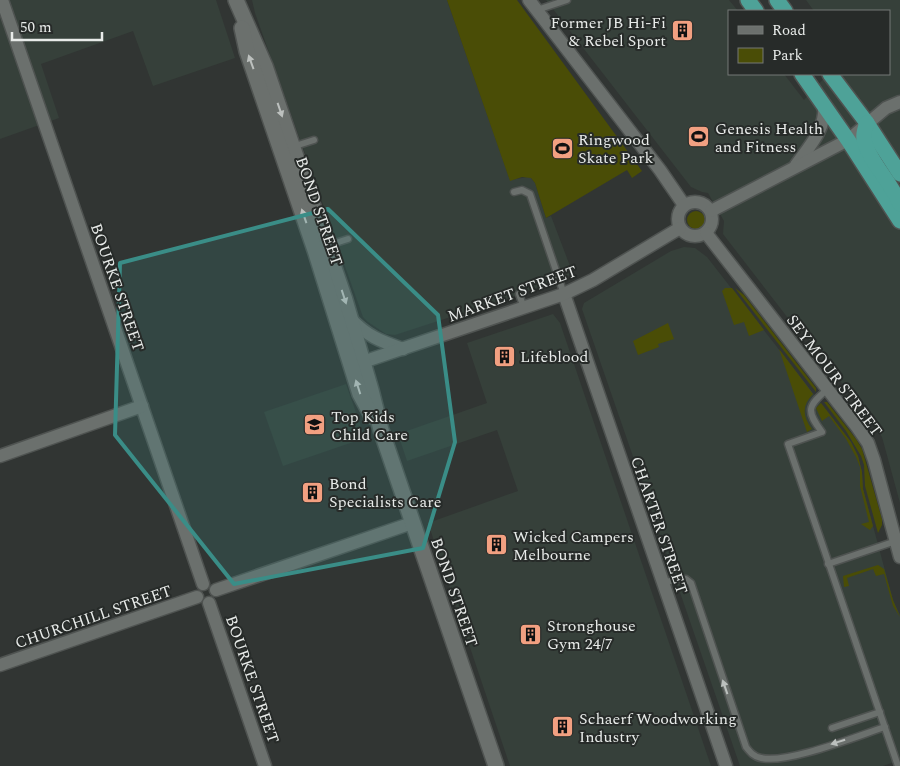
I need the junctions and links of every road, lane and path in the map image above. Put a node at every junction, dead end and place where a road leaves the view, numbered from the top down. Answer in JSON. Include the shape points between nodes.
{"nodes":[{"id":1,"x":2,"y":0,"type":"edge"},
{"id":2,"x":236,"y":0,"type":"edge"},
{"id":3,"x":567,"y":0,"type":"edge"},
{"id":4,"x":533,"y":5,"type":"edge"},
{"id":5,"x":803,"y":75,"type":"edge"},
{"id":6,"x":831,"y":75,"type":"edge"},
{"id":7,"x":900,"y":102,"type":"edge"},
{"id":8,"x":824,"y":107,"type":"junction"},
{"id":9,"x":867,"y":123,"type":"junction"},
{"id":10,"x":314,"y":140,"type":"dead end"},
{"id":11,"x":848,"y":140,"type":"junction"},
{"id":12,"x":287,"y":149,"type":"junction"},
{"id":13,"x":793,"y":169,"type":"junction"},
{"id":14,"x":900,"y":174,"type":"edge"},
{"id":15,"x":514,"y":192,"type":"dead end"},
{"id":16,"x":900,"y":204,"type":"edge"},
{"id":17,"x":684,"y":205,"type":"junction"},
{"id":18,"x":711,"y":211,"type":"junction"},
{"id":19,"x":900,"y":220,"type":"edge"},
{"id":20,"x":680,"y":228,"type":"junction"},
{"id":21,"x":706,"y":233,"type":"junction"},
{"id":22,"x":348,"y":239,"type":"dead end"},
{"id":23,"x":321,"y":248,"type":"junction"},
{"id":24,"x":519,"y":294,"type":"dead end"},
{"id":25,"x":564,"y":294,"type":"junction"},
{"id":26,"x":524,"y":308,"type":"junction"},
{"id":27,"x":351,"y":319,"type":"junction"},
{"id":28,"x":403,"y":349,"type":"junction"},
{"id":29,"x":357,"y":364,"type":"junction"},
{"id":30,"x":828,"y":389,"type":"junction"},
{"id":31,"x":142,"y":406,"type":"junction"},
{"id":32,"x":0,"y":456,"type":"edge"},
{"id":33,"x":412,"y":523,"type":"junction"},
{"id":34,"x":896,"y":541,"type":"junction"},
{"id":35,"x":900,"y":557,"type":"edge"},
{"id":36,"x":828,"y":564,"type":"junction"},
{"id":37,"x":203,"y":584,"type":"junction"},
{"id":38,"x":663,"y":584,"type":"junction"},
{"id":39,"x":216,"y":590,"type":"junction"},
{"id":40,"x":197,"y":597,"type":"junction"},
{"id":41,"x":209,"y":603,"type":"junction"},
{"id":42,"x":0,"y":665,"type":"edge"},
{"id":43,"x":880,"y":712,"type":"junction"},
{"id":44,"x":885,"y":727,"type":"junction"},
{"id":45,"x":832,"y":728,"type":"dead end"},
{"id":46,"x":265,"y":766,"type":"edge"},
{"id":47,"x":496,"y":766,"type":"edge"},
{"id":48,"x":726,"y":766,"type":"edge"},
{"id":49,"x":898,"y":766,"type":"edge"}],
"edges":[{"from":1,"to":31,"type":"street","name":"BOURKE STREET"},
{"from":2,"to":12,"type":"street","name":"BOND STREET","via":[[258,47]]},
{"from":3,"to":4,"type":"lane"},
{"from":4,"to":17,"type":"street"},
{"from":5,"to":8,"type":"highway"},
{"from":6,"to":9,"type":"highway"},
{"from":7,"to":9,"type":"street"},
{"from":8,"to":11,"type":"highway"},
{"from":8,"to":13,"type":"street","via":[[825,114],[818,133]]},
{"from":9,"to":11,"type":"street"},
{"from":9,"to":14,"type":"highway"},
{"from":9,"to":16,"type":"highway","via":[[863,136],[866,146]]},
{"from":10,"to":12,"type":"lane"},
{"from":11,"to":13,"type":"street"},
{"from":11,"to":19,"type":"highway"},
{"from":12,"to":23,"type":"street","name":"BOND STREET"},
{"from":13,"to":18,"type":"street"},
{"from":15,"to":25,"type":"lane","via":[[522,190],[530,194]]},
{"from":17,"to":18,"type":"street","via":[[699,202]]},
{"from":17,"to":20,"type":"street","via":[[678,213]]},
{"from":18,"to":21,"type":"street","via":[[712,221]]},
{"from":20,"to":21,"type":"street","via":[[694,236]]},
{"from":20,"to":25,"type":"street","name":"MARKET STREET"},
{"from":21,"to":30,"type":"street","name":"SEYMOUR STREET"},
{"from":22,"to":23,"type":"lane"},
{"from":23,"to":27,"type":"street","name":"BOND STREET","one_way":true},
{"from":23,"to":29,"type":"street","name":"BOND STREET"},
{"from":24,"to":26,"type":"lane"},
{"from":25,"to":26,"type":"street","name":"MARKET STREET"},
{"from":25,"to":38,"type":"street","name":"CHARTER STREET"},
{"from":26,"to":28,"type":"street","name":"MARKET STREET"},
{"from":27,"to":28,"type":"street","via":[[374,338]]},
{"from":27,"to":29,"type":"street","name":"BOND STREET"},
{"from":28,"to":29,"type":"street","name":"MARKET STREET"},
{"from":29,"to":33,"type":"street","name":"BOND STREET"},
{"from":30,"to":34,"type":"street","name":"SEYMOUR STREET","via":[[868,443]]},
{"from":30,"to":36,"type":"lane","via":[[814,400],[811,407],[812,417],[822,432],[788,444]]},
{"from":31,"to":32,"type":"street"},
{"from":31,"to":37,"type":"street","name":"BOURKE STREET"},
{"from":33,"to":39,"type":"street"},
{"from":33,"to":47,"type":"street","name":"BOND STREET"},
{"from":34,"to":35,"type":"street","name":"SEYMOUR STREET"},
{"from":34,"to":36,"type":"lane"},
{"from":36,"to":43,"type":"lane"},
{"from":37,"to":39,"type":"street"},
{"from":37,"to":40,"type":"street","via":[[197,590]]},
{"from":44,"to":38,"type":"lane","one_way":true,"via":[[783,758],[760,758],[752,754],[746,747],[690,583],[686,579]]},
{"from":38,"to":48,"type":"street","name":"CHARTER STREET"},
{"from":39,"to":41,"type":"street","via":[[215,598]]},
{"from":40,"to":41,"type":"street","via":[[202,603]]},
{"from":40,"to":42,"type":"street","name":"CHURCHILL STREET"},
{"from":41,"to":46,"type":"street","name":"BOURKE STREET"},
{"from":43,"to":44,"type":"lane"},
{"from":43,"to":45,"type":"lane"},
{"from":44,"to":49,"type":"lane"}]}
